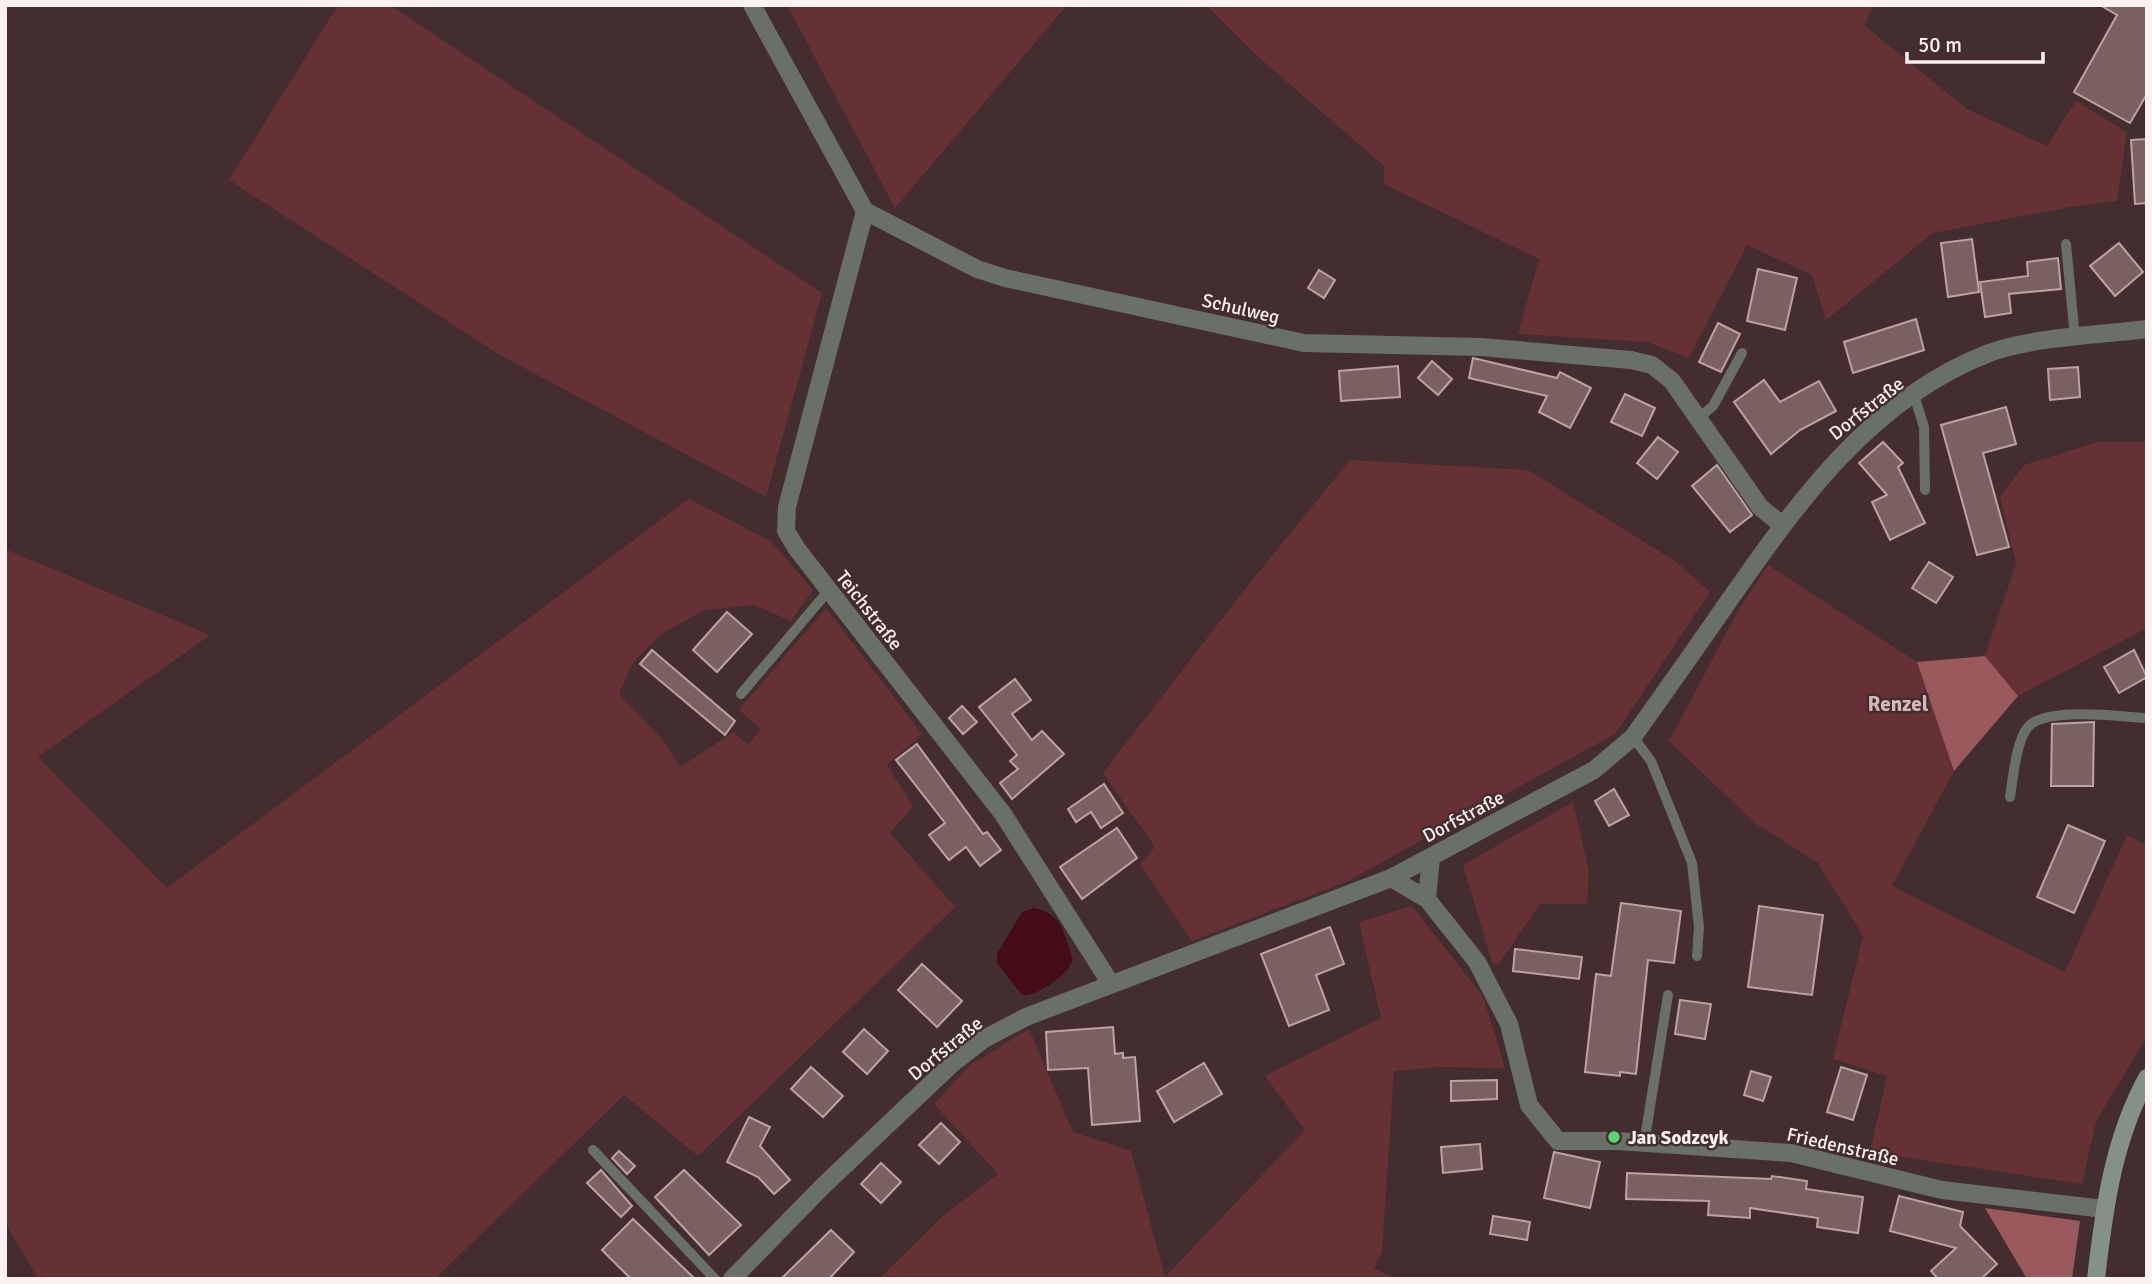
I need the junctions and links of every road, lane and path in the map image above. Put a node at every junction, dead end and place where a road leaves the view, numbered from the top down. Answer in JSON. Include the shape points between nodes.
{"nodes":[{"id":1,"x":752,"y":5,"type":"edge"},
{"id":2,"x":866,"y":211,"type":"junction"},
{"id":3,"x":2066,"y":244,"type":"dead end"},
{"id":4,"x":2147,"y":329,"type":"edge"},
{"id":5,"x":2075,"y":338,"type":"junction"},
{"id":6,"x":1742,"y":353,"type":"dead end"},
{"id":7,"x":1914,"y":395,"type":"junction"},
{"id":8,"x":1700,"y":418,"type":"junction"},
{"id":9,"x":1925,"y":490,"type":"dead end"},
{"id":10,"x":1782,"y":525,"type":"junction"},
{"id":11,"x":829,"y":590,"type":"junction"},
{"id":12,"x":741,"y":694,"type":"dead end"},
{"id":13,"x":2147,"y":718,"type":"edge"},
{"id":14,"x":1633,"y":737,"type":"junction"},
{"id":15,"x":2010,"y":797,"type":"dead end"},
{"id":16,"x":1431,"y":857,"type":"junction"},
{"id":17,"x":1391,"y":878,"type":"junction"},
{"id":18,"x":1427,"y":899,"type":"junction"},
{"id":19,"x":1697,"y":956,"type":"dead end"},
{"id":20,"x":1111,"y":984,"type":"junction"},
{"id":21,"x":1668,"y":995,"type":"dead end"},
{"id":22,"x":2147,"y":1078,"type":"edge"},
{"id":23,"x":1644,"y":1143,"type":"junction"},
{"id":24,"x":593,"y":1150,"type":"dead end"},
{"id":25,"x":2104,"y":1209,"type":"junction"},
{"id":26,"x":715,"y":1279,"type":"edge"},
{"id":27,"x":732,"y":1279,"type":"edge"},
{"id":28,"x":2096,"y":1279,"type":"edge"}],
"edges":[{"from":1,"to":2,"type":"street"},
{"from":2,"to":8,"type":"street","name":"Schulweg","via":[[977,269],[1004,278],[1304,343],[1481,347],[1631,359],[1662,372]]},
{"from":2,"to":11,"type":"street","name":"Teichstraße","via":[[787,507],[786,531]]},
{"from":3,"to":5,"type":"lane"},
{"from":4,"to":5,"type":"street","name":"Dorfstraße"},
{"from":5,"to":7,"type":"street","name":"Dorfstraße","via":[[1993,352]]},
{"from":6,"to":8,"type":"lane","via":[[1713,406]]},
{"from":7,"to":9,"type":"lane","via":[[1924,427]]},
{"from":7,"to":10,"type":"street","name":"Dorfstraße","via":[[1846,448]]},
{"from":8,"to":10,"type":"street","name":"Schulweg","via":[[1760,507]]},
{"from":10,"to":14,"type":"street","name":"Dorfstraße"},
{"from":11,"to":12,"type":"lane"},
{"from":11,"to":20,"type":"street","name":"Teichstraße","via":[[1003,814]]},
{"from":13,"to":15,"type":"lane","via":[[2044,717],[2028,727],[2016,758]]},
{"from":14,"to":16,"type":"street","name":"Dorfstraße","via":[[1594,770]]},
{"from":14,"to":19,"type":"lane","via":[[1651,761],[1692,863],[1699,928]]},
{"from":16,"to":17,"type":"street","name":"Dorfstraße"},
{"from":16,"to":18,"type":"street"},
{"from":17,"to":18,"type":"street","name":"Friedenstraße"},
{"from":17,"to":20,"type":"street","name":"Dorfstraße"},
{"from":18,"to":23,"type":"street","name":"Friedenstraße","via":[[1477,962],[1509,1024],[1529,1105],[1558,1142]]},
{"from":20,"to":27,"type":"street","name":"Dorfstraße","via":[[1026,1017],[974,1047],[823,1186]]},
{"from":21,"to":23,"type":"lane"},
{"from":22,"to":25,"type":"main road","via":[[2115,1155]]},
{"from":23,"to":25,"type":"street","name":"Friedenstraße","via":[[1791,1153],[1942,1190]]},
{"from":24,"to":26,"type":"lane"},
{"from":25,"to":28,"type":"main road"}]}
